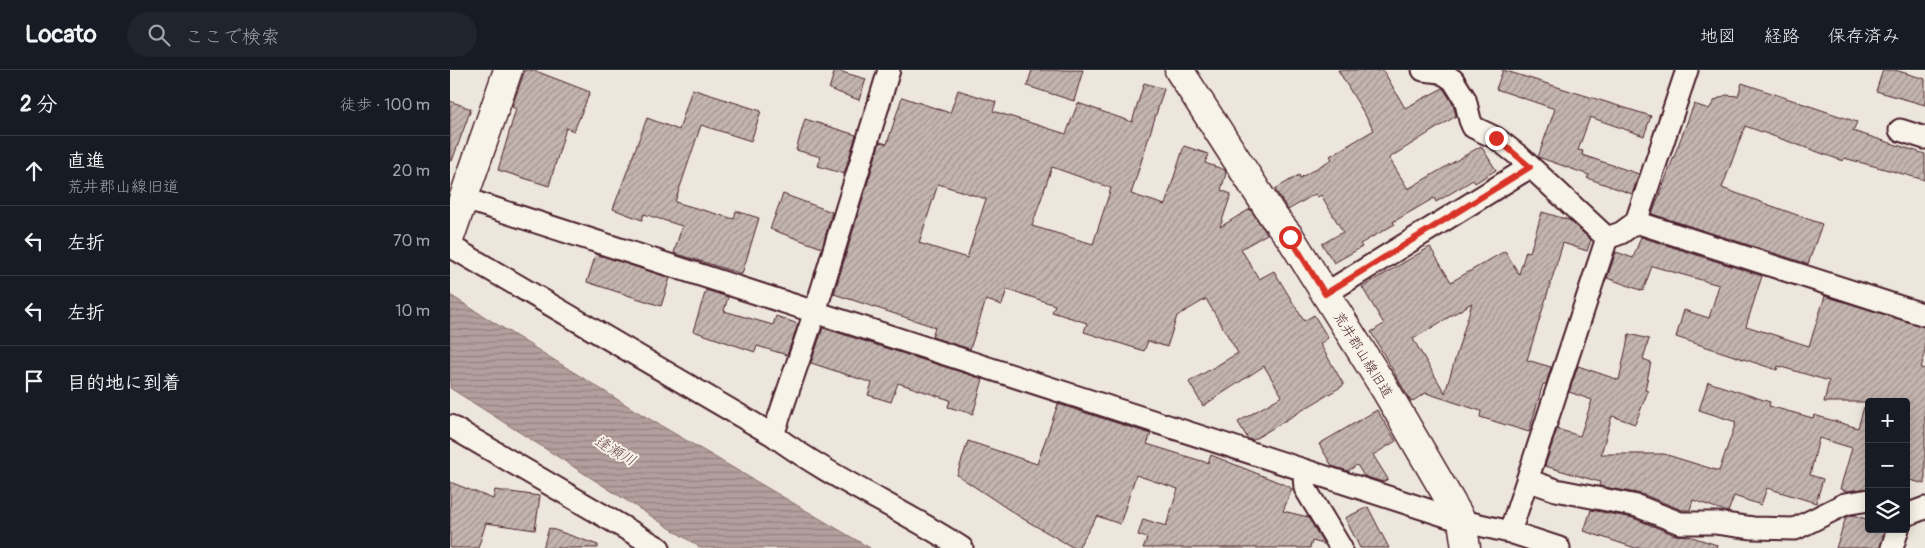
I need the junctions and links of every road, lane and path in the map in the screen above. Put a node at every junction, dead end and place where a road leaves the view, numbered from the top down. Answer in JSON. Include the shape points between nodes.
{"nodes":[{"id":1,"x":508,"y":70,"type":"edge"},
{"id":2,"x":889,"y":70,"type":"edge"},
{"id":3,"x":1179,"y":70,"type":"edge"},
{"id":4,"x":1423,"y":70,"type":"edge"},
{"id":5,"x":1687,"y":70,"type":"edge"},
{"id":6,"x":1900,"y":130,"type":"dead end"},
{"id":7,"x":1925,"y":138,"type":"edge"},
{"id":8,"x":1530,"y":167,"type":"junction"},
{"id":9,"x":464,"y":199,"type":"junction"},
{"id":10,"x":1636,"y":222,"type":"junction"},
{"id":11,"x":450,"y":237,"type":"edge"},
{"id":12,"x":1607,"y":238,"type":"junction"},
{"id":13,"x":450,"y":246,"type":"edge"},
{"id":14,"x":1325,"y":294,"type":"junction"},
{"id":15,"x":815,"y":312,"type":"junction"},
{"id":16,"x":1925,"y":315,"type":"edge"},
{"id":17,"x":450,"y":426,"type":"edge"},
{"id":18,"x":772,"y":435,"type":"junction"},
{"id":19,"x":1306,"y":471,"type":"junction"},
{"id":20,"x":1527,"y":480,"type":"junction"},
{"id":21,"x":1865,"y":501,"type":"edge"},
{"id":22,"x":1910,"y":507,"type":"edge"},
{"id":23,"x":1925,"y":508,"type":"edge"},
{"id":24,"x":1910,"y":514,"type":"edge"},
{"id":25,"x":1462,"y":521,"type":"junction"},
{"id":26,"x":1510,"y":532,"type":"junction"},
{"id":27,"x":1897,"y":533,"type":"edge"},
{"id":28,"x":659,"y":548,"type":"edge"},
{"id":29,"x":962,"y":548,"type":"edge"},
{"id":30,"x":1341,"y":548,"type":"edge"},
{"id":31,"x":1466,"y":548,"type":"edge"},
{"id":32,"x":1559,"y":548,"type":"edge"},
{"id":33,"x":1892,"y":548,"type":"edge"}],
"edges":[{"from":1,"to":9,"type":"street"},
{"from":2,"to":15,"type":"street"},
{"from":3,"to":14,"type":"street","name":"荒井郡山線旧道"},
{"from":4,"to":8,"type":"street","via":[[1441,72],[1453,80],[1465,99],[1473,127],[1496,138]]},
{"from":5,"to":10,"type":"street"},
{"from":6,"to":7,"type":"street"},
{"from":8,"to":12,"type":"street"},
{"from":8,"to":14,"type":"street"},
{"from":9,"to":11,"type":"street"},
{"from":9,"to":15,"type":"street"},
{"from":10,"to":12,"type":"street","via":[[1621,234]]},
{"from":10,"to":16,"type":"street"},
{"from":12,"to":20,"type":"street"},
{"from":13,"to":18,"type":"street"},
{"from":14,"to":25,"type":"street","name":"荒井郡山線旧道"},
{"from":15,"to":18,"type":"street"},
{"from":15,"to":19,"type":"street"},
{"from":17,"to":28,"type":"street"},
{"from":18,"to":29,"type":"street"},
{"from":19,"to":25,"type":"street"},
{"from":19,"to":30,"type":"street","via":[[1305,488]]},
{"from":20,"to":21,"type":"street","via":[[1556,490],[1637,506],[1680,523],[1753,528],[1795,529],[1844,504]]},
{"from":20,"to":26,"type":"street"},
{"from":22,"to":23,"type":"street"},
{"from":23,"to":24,"type":"street"},
{"from":25,"to":26,"type":"street"},
{"from":25,"to":31,"type":"street","name":"荒井郡山線旧道"},
{"from":26,"to":32,"type":"street"},
{"from":27,"to":33,"type":"street"}]}
